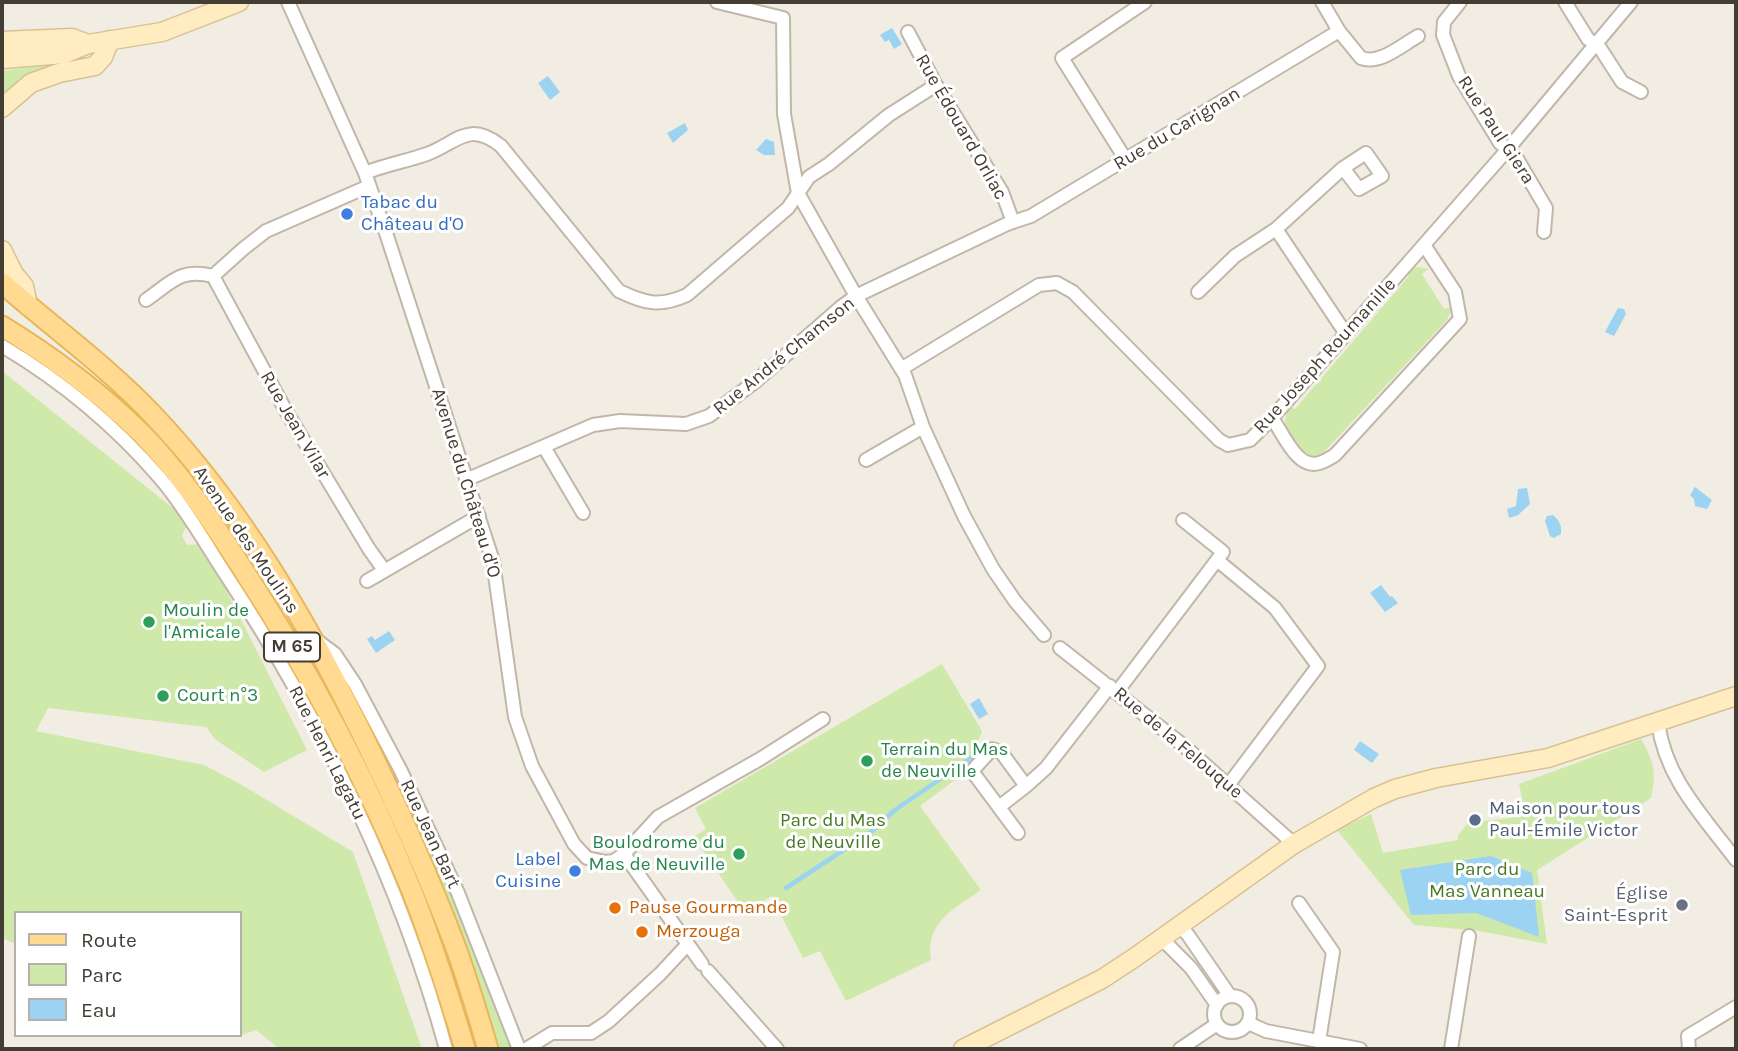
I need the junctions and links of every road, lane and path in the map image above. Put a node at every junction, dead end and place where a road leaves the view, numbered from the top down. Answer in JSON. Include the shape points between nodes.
{"nodes":[{"id":1,"x":239,"y":2,"type":"edge"},
{"id":2,"x":288,"y":2,"type":"edge"},
{"id":3,"x":717,"y":2,"type":"edge"},
{"id":4,"x":1145,"y":2,"type":"edge"},
{"id":5,"x":1322,"y":2,"type":"edge"},
{"id":6,"x":1460,"y":2,"type":"edge"},
{"id":7,"x":1565,"y":2,"type":"edge"},
{"id":8,"x":1631,"y":2,"type":"edge"},
{"id":9,"x":1339,"y":31,"type":"junction"},
{"id":10,"x":908,"y":32,"type":"dead end"},
{"id":11,"x":1418,"y":36,"type":"dead end"},
{"id":12,"x":110,"y":40,"type":"junction"},
{"id":13,"x":2,"y":41,"type":"edge"},
{"id":14,"x":88,"y":44,"type":"junction"},
{"id":15,"x":1594,"y":44,"type":"junction"},
{"id":16,"x":2,"y":59,"type":"edge"},
{"id":17,"x":936,"y":85,"type":"junction"},
{"id":18,"x":1641,"y":92,"type":"dead end"},
{"id":19,"x":2,"y":108,"type":"edge"},
{"id":20,"x":1508,"y":149,"type":"junction"},
{"id":21,"x":1126,"y":160,"type":"junction"},
{"id":22,"x":1343,"y":168,"type":"dead end"},
{"id":23,"x":365,"y":173,"type":"junction"},
{"id":24,"x":369,"y":186,"type":"junction"},
{"id":25,"x":798,"y":193,"type":"junction"},
{"id":26,"x":1013,"y":222,"type":"junction"},
{"id":27,"x":1276,"y":229,"type":"junction"},
{"id":28,"x":1544,"y":232,"type":"dead end"},
{"id":29,"x":1424,"y":245,"type":"junction"},
{"id":30,"x":2,"y":250,"type":"edge"},
{"id":31,"x":213,"y":276,"type":"junction"},
{"id":32,"x":2,"y":284,"type":"edge"},
{"id":33,"x":1198,"y":292,"type":"dead end"},
{"id":34,"x":856,"y":296,"type":"junction"},
{"id":35,"x":146,"y":300,"type":"dead end"},
{"id":36,"x":29,"y":306,"type":"junction"},
{"id":37,"x":2,"y":326,"type":"edge"},
{"id":38,"x":1346,"y":334,"type":"junction"},
{"id":39,"x":2,"y":346,"type":"edge"},
{"id":40,"x":901,"y":369,"type":"junction"},
{"id":41,"x":1272,"y":418,"type":"junction"},
{"id":42,"x":923,"y":427,"type":"junction"},
{"id":43,"x":544,"y":447,"type":"junction"},
{"id":44,"x":866,"y":460,"type":"dead end"},
{"id":45,"x":468,"y":479,"type":"junction"},
{"id":46,"x":583,"y":513,"type":"dead end"},
{"id":47,"x":479,"y":516,"type":"junction"},
{"id":48,"x":1183,"y":520,"type":"dead end"},
{"id":49,"x":1217,"y":560,"type":"junction"},
{"id":50,"x":384,"y":570,"type":"junction"},
{"id":51,"x":367,"y":581,"type":"dead end"},
{"id":52,"x":1044,"y":635,"type":"dead end"},
{"id":53,"x":312,"y":637,"type":"junction"},
{"id":54,"x":1060,"y":648,"type":"dead end"},
{"id":55,"x":1113,"y":689,"type":"junction"},
{"id":56,"x":1736,"y":696,"type":"edge"},
{"id":57,"x":823,"y":719,"type":"dead end"},
{"id":58,"x":1658,"y":722,"type":"junction"},
{"id":59,"x":1228,"y":784,"type":"junction"},
{"id":60,"x":1026,"y":786,"type":"junction"},
{"id":61,"x":999,"y":807,"type":"junction"},
{"id":62,"x":1018,"y":833,"type":"dead end"},
{"id":63,"x":1294,"y":844,"type":"junction"},
{"id":64,"x":624,"y":854,"type":"junction"},
{"id":65,"x":1736,"y":860,"type":"edge"},
{"id":66,"x":1300,"y":903,"type":"dead end"},
{"id":67,"x":1179,"y":926,"type":"junction"},
{"id":68,"x":1469,"y":936,"type":"dead end"},
{"id":69,"x":1161,"y":939,"type":"junction"},
{"id":70,"x":688,"y":944,"type":"junction"},
{"id":71,"x":1230,"y":996,"type":"junction"},
{"id":72,"x":1217,"y":1005,"type":"junction"},
{"id":73,"x":1736,"y":1007,"type":"edge"},
{"id":74,"x":1248,"y":1023,"type":"junction"},
{"id":75,"x":1217,"y":1024,"type":"junction"},
{"id":76,"x":1319,"y":1041,"type":"junction"},
{"id":77,"x":1688,"y":1043,"type":"edge"},
{"id":78,"x":446,"y":1049,"type":"edge"},
{"id":79,"x":465,"y":1049,"type":"edge"},
{"id":80,"x":488,"y":1049,"type":"edge"},
{"id":81,"x":519,"y":1049,"type":"edge"},
{"id":82,"x":526,"y":1049,"type":"edge"},
{"id":83,"x":777,"y":1049,"type":"edge"},
{"id":84,"x":962,"y":1049,"type":"edge"},
{"id":85,"x":1180,"y":1049,"type":"edge"},
{"id":86,"x":1360,"y":1049,"type":"edge"},
{"id":87,"x":1451,"y":1049,"type":"edge"}],
"edges":[{"from":1,"to":12,"type":"street","via":[[162,32]]},
{"from":2,"to":23,"type":"street","name":"Avenue du Château d'O"},
{"from":3,"to":25,"type":"street","via":[[783,18],[784,114]]},
{"from":4,"to":21,"type":"street","via":[[1062,58]]},
{"from":5,"to":9,"type":"street"},
{"from":6,"to":20,"type":"street","name":"Rue Paul Giera","via":[[1442,27],[1459,76]]},
{"from":7,"to":15,"type":"street"},
{"from":8,"to":15,"type":"street","name":"Rue Joseph Roumanille"},
{"from":9,"to":11,"type":"street","via":[[1361,58],[1371,61]]},
{"from":9,"to":21,"type":"street","name":"Rue du Carignan"},
{"from":10,"to":17,"type":"street","name":"Rue Édouard Orliac"},
{"from":12,"to":14,"type":"street"},
{"from":12,"to":19,"type":"street","via":[[95,66],[31,83]]},
{"from":13,"to":14,"type":"street","via":[[72,38]]},
{"from":14,"to":16,"type":"street","via":[[64,54]]},
{"from":15,"to":18,"type":"street","via":[[1622,82]]},
{"from":15,"to":20,"type":"street","name":"Rue Joseph Roumanille"},
{"from":17,"to":25,"type":"street","via":[[809,177]]},
{"from":17,"to":26,"type":"street","name":"Rue Édouard Orliac","via":[[1002,192]]},
{"from":20,"to":28,"type":"street","name":"Rue Paul Giera","via":[[1546,208]]},
{"from":20,"to":29,"type":"street","name":"Rue Joseph Roumanille"},
{"from":21,"to":26,"type":"street","name":"Rue du Carignan"},
{"from":22,"to":27,"type":"street"},
{"from":23,"to":24,"type":"street","name":"Avenue du Château d'O"},
{"from":23,"to":25,"type":"street","via":[[430,153],[456,137],[490,137],[618,291],[656,304],[687,295],[788,208]]},
{"from":24,"to":31,"type":"street","via":[[267,231]]},
{"from":24,"to":45,"type":"street","name":"Avenue du Château d'O"},
{"from":25,"to":34,"type":"street"},
{"from":26,"to":34,"type":"street","name":"Rue André Chamson"},
{"from":27,"to":33,"type":"street","via":[[1235,256]]},
{"from":27,"to":38,"type":"street"},
{"from":29,"to":38,"type":"street","name":"Rue Joseph Roumanille"},
{"from":29,"to":41,"type":"street","via":[[1455,292],[1460,319],[1326,460],[1317,464],[1299,458]]},
{"from":30,"to":36,"type":"street","via":[[24,286]]},
{"from":31,"to":35,"type":"street","via":[[184,273]]},
{"from":31,"to":50,"type":"street","name":"Rue Jean Vilar","via":[[286,411]]},
{"from":32,"to":36,"type":"main road","name":"Avenue des Moulins","number":"M 65"},
{"from":34,"to":40,"type":"street"},
{"from":34,"to":43,"type":"street","name":"Rue André Chamson","via":[[709,416],[686,424],[620,421],[593,425]]},
{"from":36,"to":53,"type":"main road","name":"Avenue des Moulins","number":"M 65","via":[[127,390],[213,485]]},
{"from":37,"to":79,"type":"main road","name":"Avenue des Moulins","number":"M 65","via":[[95,391],[141,433],[195,497],[252,583],[324,706],[411,889]]},
{"from":38,"to":41,"type":"street","name":"Rue Joseph Roumanille"},
{"from":39,"to":78,"type":"street","name":"Rue Henri Lagatu","via":[[75,397],[145,461],[247,607],[306,708],[360,816],[396,901]]},
{"from":40,"to":41,"type":"street","name":"Rue Joseph Roumanille","via":[[1039,285],[1057,283],[1073,292],[1219,440],[1228,445],[1250,440]]},
{"from":40,"to":42,"type":"street"},
{"from":42,"to":44,"type":"street"},
{"from":42,"to":52,"type":"street","via":[[993,569]]},
{"from":43,"to":45,"type":"street","name":"Rue André Chamson"},
{"from":43,"to":46,"type":"street"},
{"from":45,"to":47,"type":"street","name":"Avenue du Château d'O"},
{"from":47,"to":50,"type":"street"},
{"from":47,"to":64,"type":"street","name":"Avenue du Château d'O","via":[[493,561],[515,717],[532,766],[566,833],[587,858],[606,862]]},
{"from":48,"to":49,"type":"street","via":[[1223,552]]},
{"from":49,"to":55,"type":"street"},
{"from":49,"to":59,"type":"street","via":[[1275,608],[1318,666]]},
{"from":50,"to":51,"type":"street"},
{"from":53,"to":80,"type":"main road","name":"Avenue des Moulins","number":"M 65","via":[[420,859],[457,950]]},
{"from":53,"to":81,"type":"street","name":"Rue Jean Bart","via":[[342,664],[401,771],[458,893]]},
{"from":54,"to":55,"type":"street","name":"Rue de la Felouque"},
{"from":55,"to":59,"type":"street","name":"Rue de la Felouque"},
{"from":55,"to":60,"type":"street"},
{"from":56,"to":58,"type":"street"},
{"from":57,"to":64,"type":"street","via":[[658,817]]},
{"from":58,"to":63,"type":"street","via":[[1548,758],[1395,789]]},
{"from":58,"to":65,"type":"street","via":[[1669,768]]},
{"from":59,"to":63,"type":"street","name":"Rue de la Felouque"},
{"from":60,"to":61,"type":"street"},
{"from":60,"to":61,"type":"street","via":[[1001,752],[992,749],[972,771]]},
{"from":61,"to":62,"type":"street"},
{"from":63,"to":67,"type":"street"},
{"from":64,"to":70,"type":"street"},
{"from":66,"to":76,"type":"street","via":[[1334,952]]},
{"from":67,"to":69,"type":"street"},
{"from":67,"to":71,"type":"street"},
{"from":68,"to":87,"type":"street"},
{"from":69,"to":72,"type":"street","via":[[1191,968]]},
{"from":69,"to":84,"type":"street","via":[[1102,979]]},
{"from":70,"to":82,"type":"street","via":[[609,1021],[590,1032],[552,1033]]},
{"from":70,"to":83,"type":"street"},
{"from":71,"to":72,"type":"street"},
{"from":71,"to":74,"type":"street","via":[[1249,1007]]},
{"from":72,"to":75,"type":"street"},
{"from":73,"to":77,"type":"street"},
{"from":74,"to":75,"type":"street","via":[[1232,1032]]},
{"from":74,"to":76,"type":"street"},
{"from":75,"to":85,"type":"street"},
{"from":76,"to":86,"type":"street"}]}
